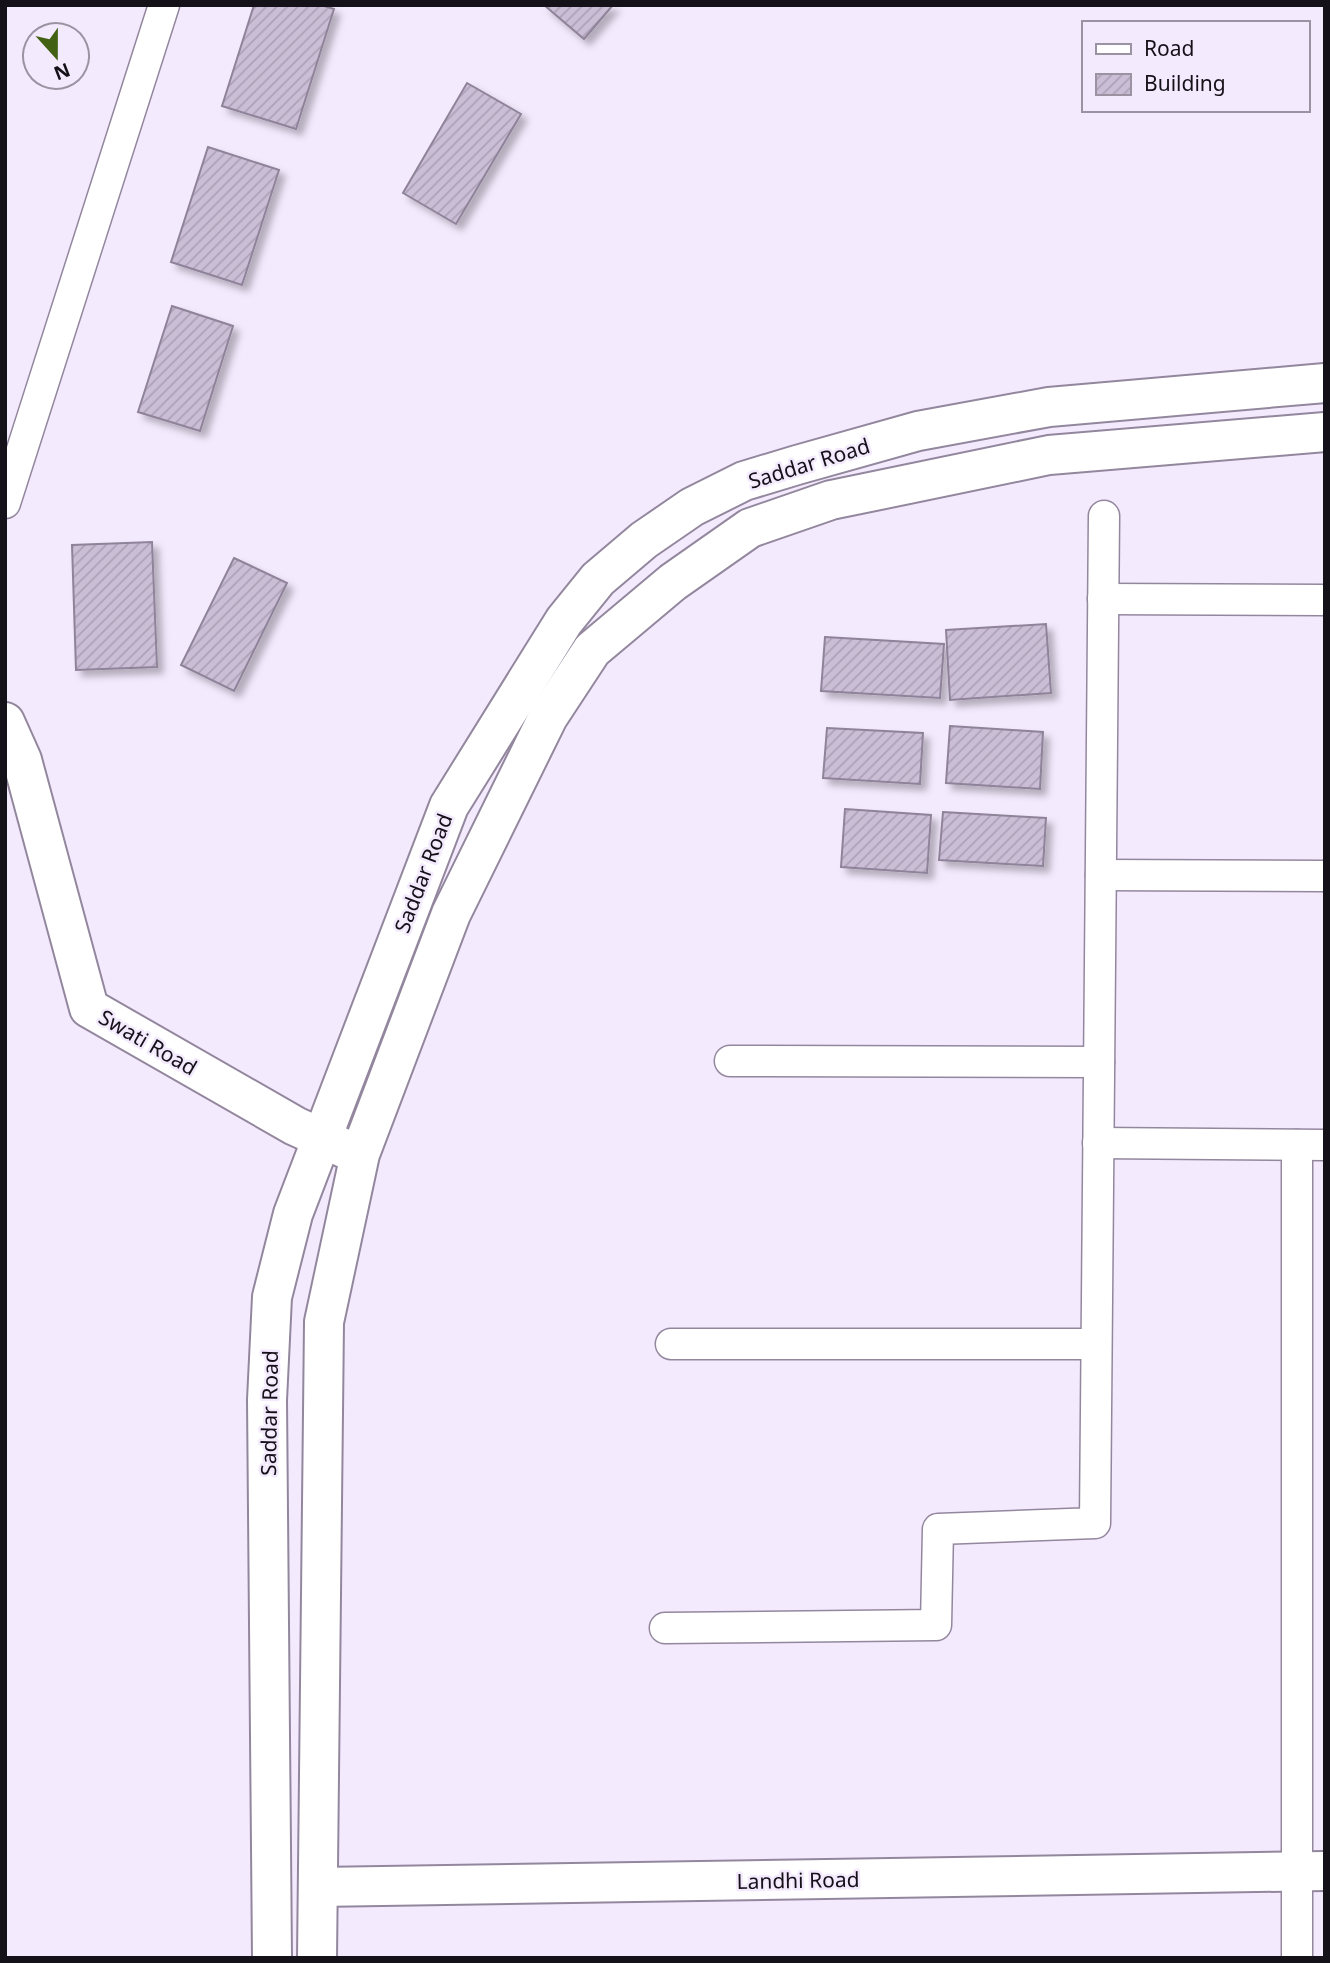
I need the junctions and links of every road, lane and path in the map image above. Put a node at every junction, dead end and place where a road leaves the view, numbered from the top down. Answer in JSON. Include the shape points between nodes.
{"nodes":[{"id":1,"x":164,"y":5,"type":"edge"},
{"id":2,"x":1325,"y":383,"type":"edge"},
{"id":3,"x":1325,"y":432,"type":"edge"},
{"id":4,"x":5,"y":503,"type":"edge"},
{"id":5,"x":1104,"y":516,"type":"dead end"},
{"id":6,"x":1103,"y":599,"type":"junction"},
{"id":7,"x":1325,"y":600,"type":"edge"},
{"id":8,"x":5,"y":722,"type":"edge"},
{"id":9,"x":1101,"y":875,"type":"junction"},
{"id":10,"x":1325,"y":876,"type":"edge"},
{"id":11,"x":730,"y":1061,"type":"dead end"},
{"id":12,"x":1099,"y":1062,"type":"junction"},
{"id":13,"x":322,"y":1140,"type":"junction"},
{"id":14,"x":1098,"y":1143,"type":"junction"},
{"id":15,"x":1311,"y":1145,"type":"edge"},
{"id":16,"x":360,"y":1154,"type":"junction"},
{"id":17,"x":671,"y":1344,"type":"dead end"},
{"id":18,"x":1096,"y":1344,"type":"junction"},
{"id":19,"x":665,"y":1628,"type":"dead end"},
{"id":20,"x":1312,"y":1872,"type":"edge"},
{"id":21,"x":272,"y":1887,"type":"junction"},
{"id":22,"x":317,"y":1887,"type":"junction"},
{"id":23,"x":272,"y":1958,"type":"edge"},
{"id":24,"x":317,"y":1958,"type":"edge"},
{"id":25,"x":1297,"y":1958,"type":"edge"}],
"edges":[{"from":1,"to":4,"type":"street"},
{"from":2,"to":13,"type":"main road","name":"Saddar Road","via":[[1049,407],[918,431],[744,481],[692,507],[644,540],[598,579],[564,621],[449,806]]},
{"from":3,"to":16,"type":"main road","via":[[1048,455],[831,500],[750,528],[673,582],[593,650],[548,717],[451,914]]},
{"from":5,"to":6,"type":"street"},
{"from":6,"to":7,"type":"street"},
{"from":6,"to":9,"type":"street"},
{"from":8,"to":13,"type":"main road","name":"Swati Road","via":[[22,760],[89,1008]]},
{"from":9,"to":10,"type":"street"},
{"from":9,"to":12,"type":"street"},
{"from":11,"to":12,"type":"street"},
{"from":12,"to":14,"type":"street"},
{"from":13,"to":16,"type":"main road","name":"Swati Road"},
{"from":13,"to":21,"type":"main road","name":"Saddar Road","via":[[293,1214],[272,1297],[267,1400]]},
{"from":14,"to":15,"type":"street"},
{"from":14,"to":18,"type":"street"},
{"from":15,"to":20,"type":"street"},
{"from":16,"to":22,"type":"main road","via":[[324,1322]]},
{"from":17,"to":18,"type":"street"},
{"from":18,"to":19,"type":"street","via":[[1095,1523],[938,1529],[936,1625]]},
{"from":20,"to":22,"type":"main road","name":"Landhi Road"},
{"from":20,"to":25,"type":"street"},
{"from":21,"to":22,"type":"main road","name":"Landhi Road"},
{"from":21,"to":23,"type":"main road","name":"Saddar Road"},
{"from":22,"to":24,"type":"main road"}]}
